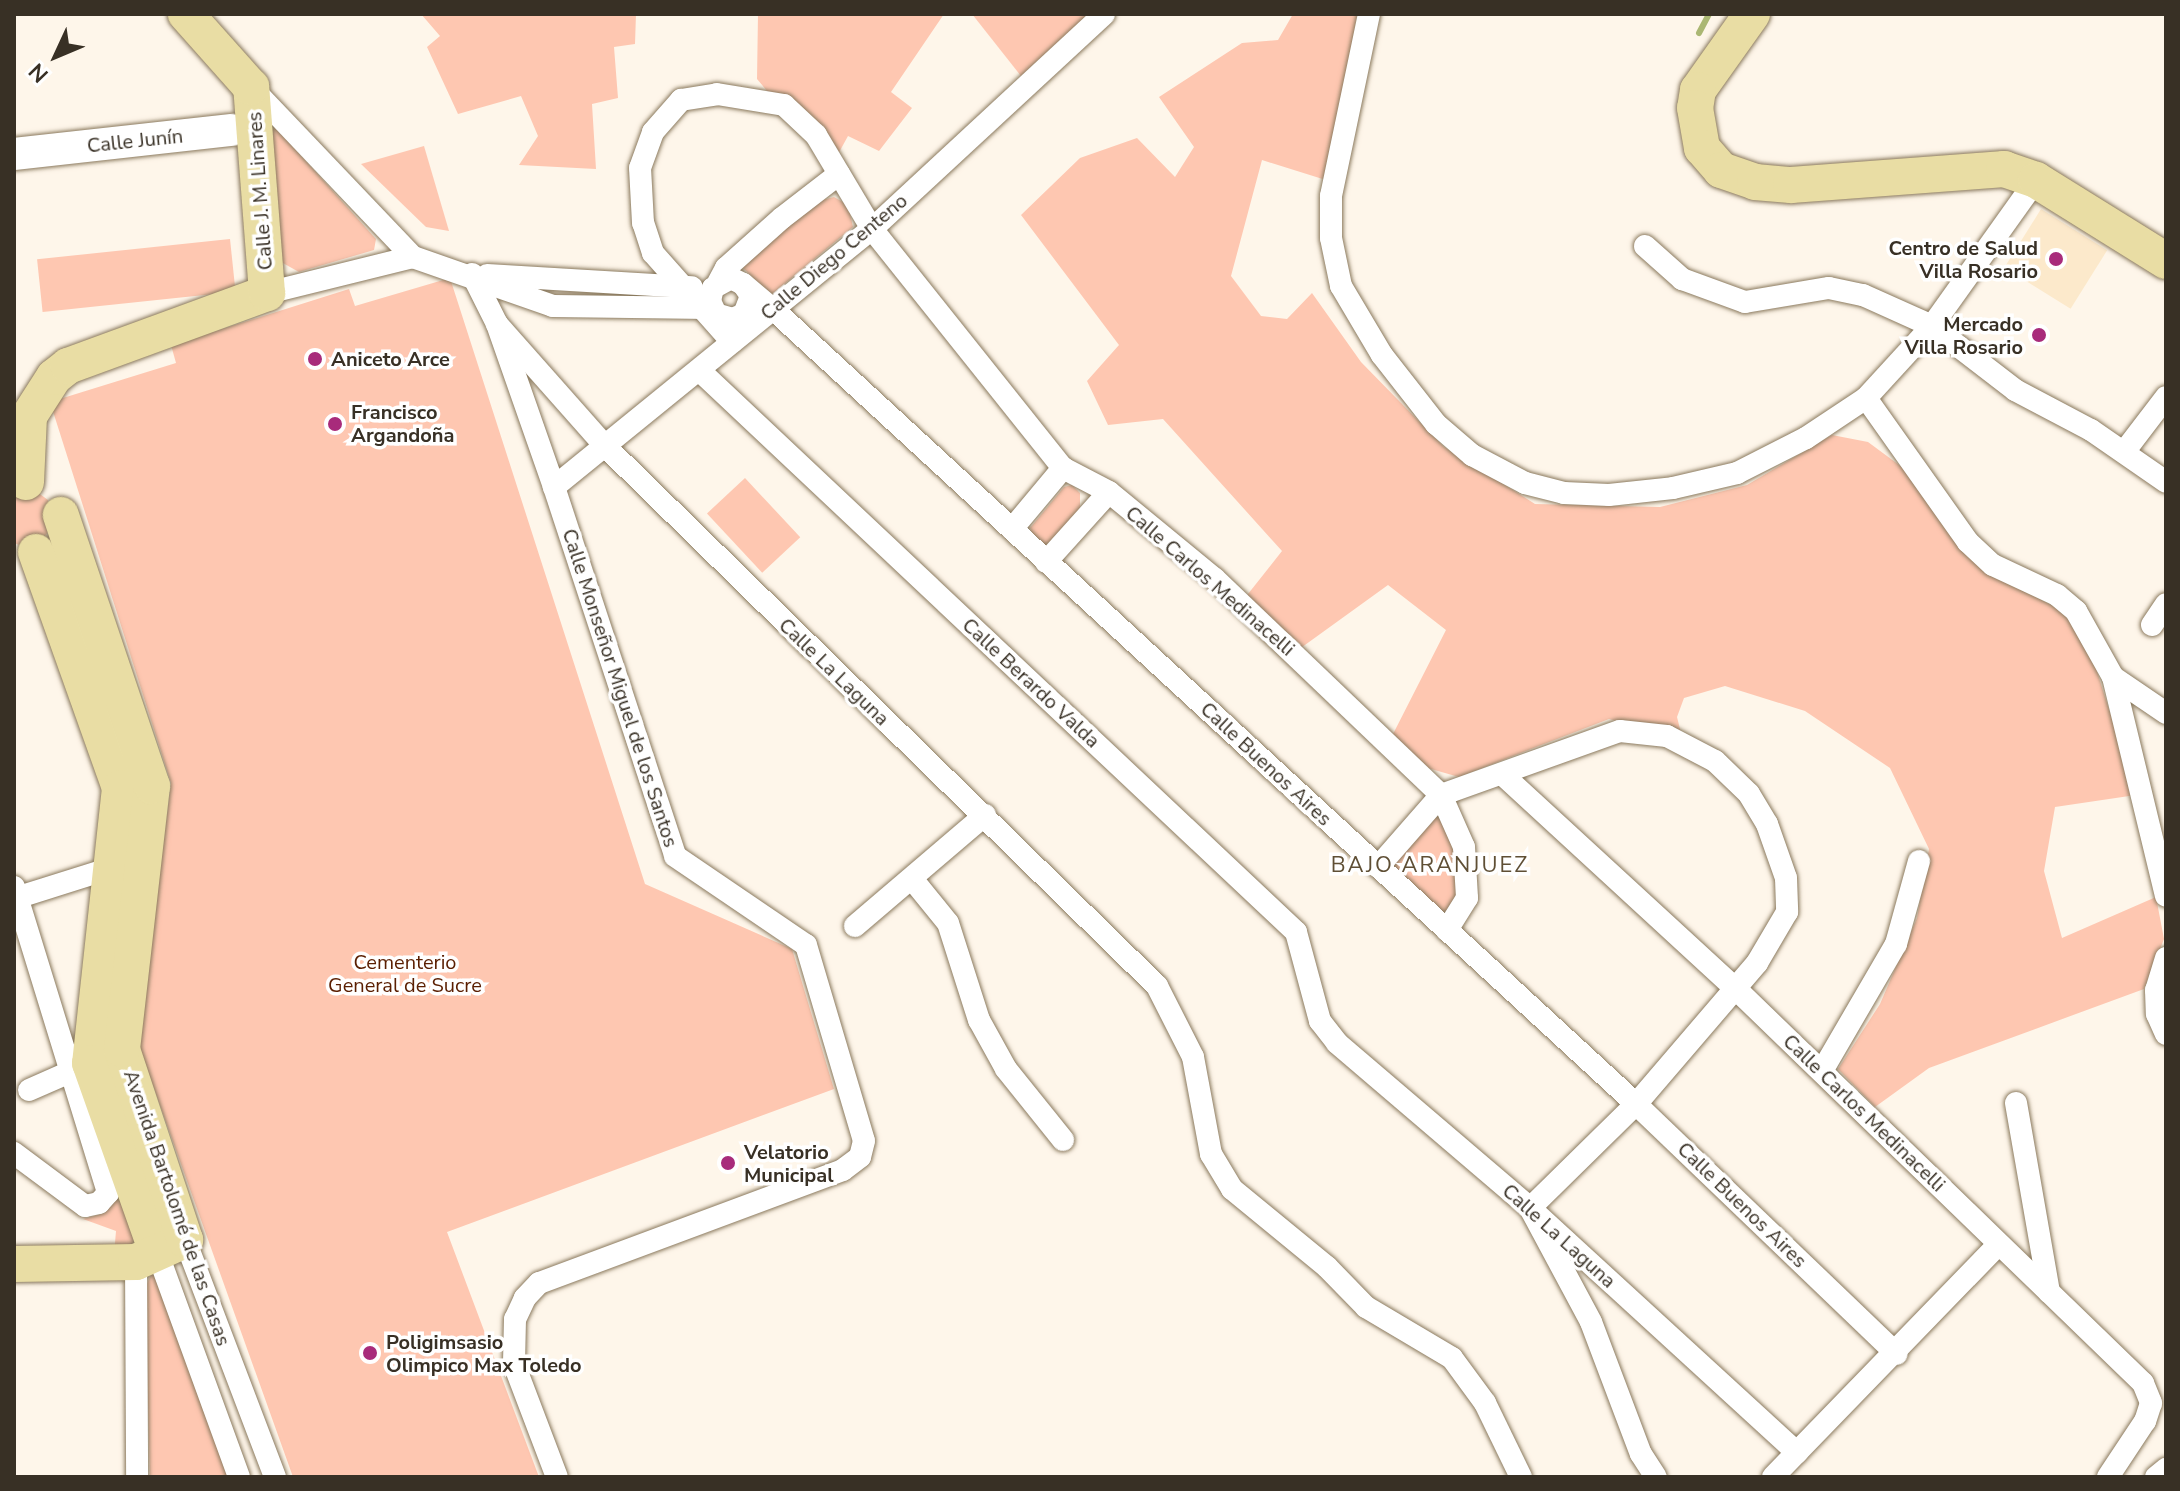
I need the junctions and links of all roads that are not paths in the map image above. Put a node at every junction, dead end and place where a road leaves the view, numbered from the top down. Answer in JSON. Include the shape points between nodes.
{"nodes":[{"id":1,"x":186,"y":14,"type":"edge"},
{"id":2,"x":1104,"y":14,"type":"edge"},
{"id":3,"x":1369,"y":14,"type":"edge"},
{"id":4,"x":1752,"y":14,"type":"edge"},
{"id":5,"x":221,"y":53,"type":"junction"},
{"id":6,"x":251,"y":87,"type":"junction"},
{"id":7,"x":244,"y":128,"type":"junction"},
{"id":8,"x":14,"y":154,"type":"edge"},
{"id":9,"x":839,"y":174,"type":"junction"},
{"id":10,"x":2036,"y":180,"type":"junction"},
{"id":11,"x":872,"y":229,"type":"junction"},
{"id":12,"x":1645,"y":246,"type":"dead end"},
{"id":13,"x":413,"y":257,"type":"junction"},
{"id":14,"x":2166,"y":261,"type":"edge"},
{"id":15,"x":472,"y":274,"type":"junction"},
{"id":16,"x":743,"y":284,"type":"junction"},
{"id":17,"x":683,"y":287,"type":"junction"},
{"id":18,"x":259,"y":296,"type":"junction"},
{"id":19,"x":710,"y":296,"type":"junction"},
{"id":20,"x":773,"y":309,"type":"junction"},
{"id":21,"x":739,"y":317,"type":"junction"},
{"id":22,"x":497,"y":324,"type":"junction"},
{"id":23,"x":1932,"y":326,"type":"junction"},
{"id":24,"x":732,"y":342,"type":"junction"},
{"id":25,"x":699,"y":370,"type":"junction"},
{"id":26,"x":2166,"y":397,"type":"edge"},
{"id":27,"x":1866,"y":398,"type":"junction"},
{"id":28,"x":2158,"y":422,"type":"edge"},
{"id":29,"x":603,"y":444,"type":"junction"},
{"id":30,"x":2124,"y":452,"type":"junction"},
{"id":31,"x":1063,"y":468,"type":"junction"},
{"id":32,"x":2166,"y":482,"type":"edge"},
{"id":33,"x":20,"y":483,"type":"edge"},
{"id":34,"x":554,"y":487,"type":"junction"},
{"id":35,"x":1109,"y":492,"type":"junction"},
{"id":36,"x":61,"y":515,"type":"junction"},
{"id":37,"x":1012,"y":529,"type":"junction"},
{"id":38,"x":22,"y":554,"type":"edge"},
{"id":39,"x":1046,"y":562,"type":"junction"},
{"id":40,"x":2166,"y":604,"type":"edge"},
{"id":41,"x":2152,"y":625,"type":"dead end"},
{"id":42,"x":2113,"y":677,"type":"junction"},
{"id":43,"x":2166,"y":713,"type":"edge"},
{"id":44,"x":1502,"y":774,"type":"junction"},
{"id":45,"x":1441,"y":795,"type":"junction"},
{"id":46,"x":985,"y":815,"type":"junction"},
{"id":47,"x":1919,"y":861,"type":"dead end"},
{"id":48,"x":1378,"y":867,"type":"junction"},
{"id":49,"x":111,"y":868,"type":"junction"},
{"id":50,"x":913,"y":880,"type":"junction"},
{"id":51,"x":17,"y":892,"type":"edge"},
{"id":52,"x":2166,"y":896,"type":"edge"},
{"id":53,"x":855,"y":926,"type":"dead end"},
{"id":54,"x":1447,"y":930,"type":"junction"},
{"id":55,"x":2166,"y":958,"type":"edge"},
{"id":56,"x":1735,"y":988,"type":"junction"},
{"id":57,"x":1320,"y":1021,"type":"joint"},
{"id":58,"x":2166,"y":1034,"type":"edge"},
{"id":59,"x":93,"y":1062,"type":"junction"},
{"id":60,"x":1822,"y":1071,"type":"junction"},
{"id":61,"x":29,"y":1090,"type":"dead end"},
{"id":62,"x":2016,"y":1103,"type":"dead end"},
{"id":63,"x":1636,"y":1104,"type":"junction"},
{"id":64,"x":1063,"y":1140,"type":"dead end"},
{"id":65,"x":14,"y":1153,"type":"edge"},
{"id":66,"x":1530,"y":1208,"type":"junction"},
{"id":67,"x":1998,"y":1245,"type":"junction"},
{"id":68,"x":159,"y":1251,"type":"junction"},
{"id":69,"x":14,"y":1264,"type":"edge"},
{"id":70,"x":2049,"y":1292,"type":"junction"},
{"id":71,"x":1897,"y":1354,"type":"junction"},
{"id":72,"x":1797,"y":1453,"type":"junction"},
{"id":73,"x":2166,"y":1469,"type":"edge"},
{"id":74,"x":137,"y":1477,"type":"edge"},
{"id":75,"x":239,"y":1477,"type":"edge"},
{"id":76,"x":275,"y":1477,"type":"edge"},
{"id":77,"x":557,"y":1477,"type":"edge"},
{"id":78,"x":1521,"y":1477,"type":"edge"},
{"id":79,"x":1656,"y":1477,"type":"edge"},
{"id":80,"x":1773,"y":1477,"type":"edge"},
{"id":81,"x":2108,"y":1477,"type":"edge"},
{"id":82,"x":2156,"y":1477,"type":"edge"}],
"edges":[{"from":1,"to":5,"type":"main road","name":"Calle J. M. Linares"},
{"from":2,"to":11,"type":"street","name":"Calle Diego Centeno"},
{"from":3,"to":27,"type":"street","via":[[1331,196],[1331,238],[1341,286],[1400,378],[1436,424],[1472,455],[1525,483],[1564,493],[1609,495],[1673,488],[1737,473],[1806,438]]},
{"from":4,"to":10,"type":"main road","via":[[1696,99],[1695,125],[1702,148],[1721,170],[1755,182],[1791,185],[1989,169]]},
{"from":5,"to":6,"type":"main road","name":"Calle J. M. Linares"},
{"from":5,"to":7,"type":"main road","name":"Calle J. M. Linares"},
{"from":6,"to":7,"type":"main road","name":"Calle J. M. Linares"},
{"from":6,"to":13,"type":"street"},
{"from":7,"to":8,"type":"main road","name":"Calle Junín"},
{"from":7,"to":18,"type":"main road","name":"Calle J. M. Linares"},
{"from":9,"to":11,"type":"street","name":"Calle Carlos Medinacelli"},
{"from":9,"to":17,"type":"street","name":"Calle Carlos Medinacelli","via":[[816,135],[784,105],[717,94],[681,100],[653,132],[640,168],[643,223],[653,253]]},
{"from":9,"to":19,"type":"street","via":[[726,268]]},
{"from":10,"to":14,"type":"main road"},
{"from":10,"to":23,"type":"street"},
{"from":11,"to":20,"type":"street","name":"Calle Diego Centeno"},
{"from":11,"to":31,"type":"street","name":"Calle Carlos Medinacelli"},
{"from":12,"to":23,"type":"street","via":[[1682,279],[1745,302],[1829,288],[1863,295]]},
{"from":13,"to":15,"type":"street"},
{"from":13,"to":18,"type":"street"},
{"from":15,"to":17,"type":"street"},
{"from":15,"to":19,"type":"street","via":[[553,306]]},
{"from":15,"to":22,"type":"street","name":"Calle Monseñor Miguel de los Santos"},
{"from":16,"to":19,"type":"street","via":[[731,278]]},
{"from":16,"to":20,"type":"street","name":"Calle Buenos Aires"},
{"from":16,"to":21,"type":"street","via":[[750,302]]},
{"from":17,"to":19,"type":"street","name":"Calle Carlos Medinacelli"},
{"from":18,"to":33,"type":"main road","via":[[68,366],[54,377],[29,416]]},
{"from":19,"to":21,"type":"street","via":[[721,317]]},
{"from":19,"to":24,"type":"street","name":"Calle Carlos Medinacelli"},
{"from":20,"to":21,"type":"street"},
{"from":20,"to":24,"type":"street","name":"Calle Diego Centeno"},
{"from":20,"to":37,"type":"street","name":"Calle Buenos Aires"},
{"from":22,"to":29,"type":"street","name":"Calle La Laguna"},
{"from":22,"to":34,"type":"street","name":"Calle Monseñor Miguel de los Santos"},
{"from":23,"to":27,"type":"street"},
{"from":23,"to":30,"type":"street","via":[[2015,390]]},
{"from":24,"to":25,"type":"street","name":"Calle Diego Centeno"},
{"from":25,"to":29,"type":"street","name":"Calle Diego Centeno"},
{"from":25,"to":57,"type":"street","name":"Calle Berardo Valda","via":[[1296,932]]},
{"from":26,"to":28,"type":"street"},
{"from":27,"to":42,"type":"street","via":[[1968,542],[1993,565],[2057,595],[2076,611]]},
{"from":28,"to":30,"type":"street"},
{"from":29,"to":34,"type":"street","name":"Calle Diego Centeno"},
{"from":29,"to":46,"type":"street","name":"Calle La Laguna","via":[[837,677]]},
{"from":30,"to":32,"type":"street"},
{"from":31,"to":35,"type":"street","name":"Calle Carlos Medinacelli"},
{"from":31,"to":37,"type":"street"},
{"from":33,"to":36,"type":"main road","via":[[51,493]]},
{"from":34,"to":77,"type":"street","name":"Calle Monseñor Miguel de los Santos","via":[[675,856],[806,945],[864,1141],[860,1157],[843,1170],[539,1283],[525,1298],[515,1319],[514,1364]]},
{"from":35,"to":39,"type":"street"},
{"from":35,"to":45,"type":"street","name":"Calle Carlos Medinacelli","via":[[1215,579]]},
{"from":36,"to":38,"type":"main road","via":[[55,538]]},
{"from":36,"to":59,"type":"main road","name":"Avenida Bartolomé de las Casas","via":[[152,786]]},
{"from":37,"to":39,"type":"street","name":"Calle Buenos Aires"},
{"from":38,"to":49,"type":"main road","name":"Avenida Bartolomé de las Casas","via":[[120,788]]},
{"from":39,"to":48,"type":"street","name":"Calle Buenos Aires"},
{"from":40,"to":41,"type":"street"},
{"from":42,"to":43,"type":"street"},
{"from":42,"to":52,"type":"street"},
{"from":44,"to":45,"type":"street"},
{"from":44,"to":56,"type":"street","name":"Calle Carlos Medinacelli"},
{"from":44,"to":56,"type":"street","via":[[1620,731],[1667,736],[1715,761],[1749,794],[1767,824],[1786,878],[1787,912],[1757,963]]},
{"from":45,"to":48,"type":"street"},
{"from":45,"to":54,"type":"street","name":"Calle Carlos Medinacelli","via":[[1464,847],[1467,898]]},
{"from":46,"to":50,"type":"street"},
{"from":46,"to":78,"type":"street","name":"Calle La Laguna","via":[[1157,986],[1193,1057],[1211,1154],[1232,1189],[1327,1267],[1366,1307],[1452,1358],[1485,1403]]},
{"from":47,"to":60,"type":"street","via":[[1896,944]]},
{"from":48,"to":54,"type":"street","name":"Calle Buenos Aires"},
{"from":49,"to":51,"type":"street"},
{"from":49,"to":59,"type":"main road","name":"Avenida Bartolomé de las Casas"},
{"from":50,"to":53,"type":"street"},
{"from":50,"to":64,"type":"street","via":[[948,923],[979,1020],[1006,1069]]},
{"from":51,"to":59,"type":"street"},
{"from":54,"to":63,"type":"street","name":"Calle Buenos Aires"},
{"from":55,"to":58,"type":"street","via":[[2156,990],[2157,1014]]},
{"from":56,"to":60,"type":"street","name":"Calle Carlos Medinacelli"},
{"from":56,"to":63,"type":"street"},
{"from":57,"to":66,"type":"street","name":"Calle La Laguna","via":[[1337,1043]]},
{"from":59,"to":61,"type":"street"},
{"from":59,"to":65,"type":"street","via":[[108,1193],[99,1203],[85,1206]]},
{"from":59,"to":68,"type":"main road","name":"Avenida Bartolomé de las Casas"},
{"from":60,"to":67,"type":"street","name":"Calle Carlos Medinacelli"},
{"from":62,"to":70,"type":"street"},
{"from":63,"to":66,"type":"street"},
{"from":63,"to":71,"type":"street","name":"Calle Buenos Aires"},
{"from":66,"to":72,"type":"street","name":"Calle La Laguna"},
{"from":66,"to":79,"type":"street","via":[[1591,1322],[1641,1454]]},
{"from":67,"to":70,"type":"street","name":"Calle Carlos Medinacelli"},
{"from":67,"to":71,"type":"street"},
{"from":68,"to":69,"type":"main road"},
{"from":68,"to":74,"type":"street"},
{"from":68,"to":75,"type":"street","name":"Avenida Bartolomé de las Casas"},
{"from":68,"to":76,"type":"street","name":"Avenida Bartolomé de las Casas"},
{"from":70,"to":81,"type":"street","name":"Calle Carlos Medinacelli","via":[[2143,1383],[2151,1403]]},
{"from":71,"to":72,"type":"street"},
{"from":72,"to":80,"type":"street"},
{"from":73,"to":82,"type":"street"}]}
